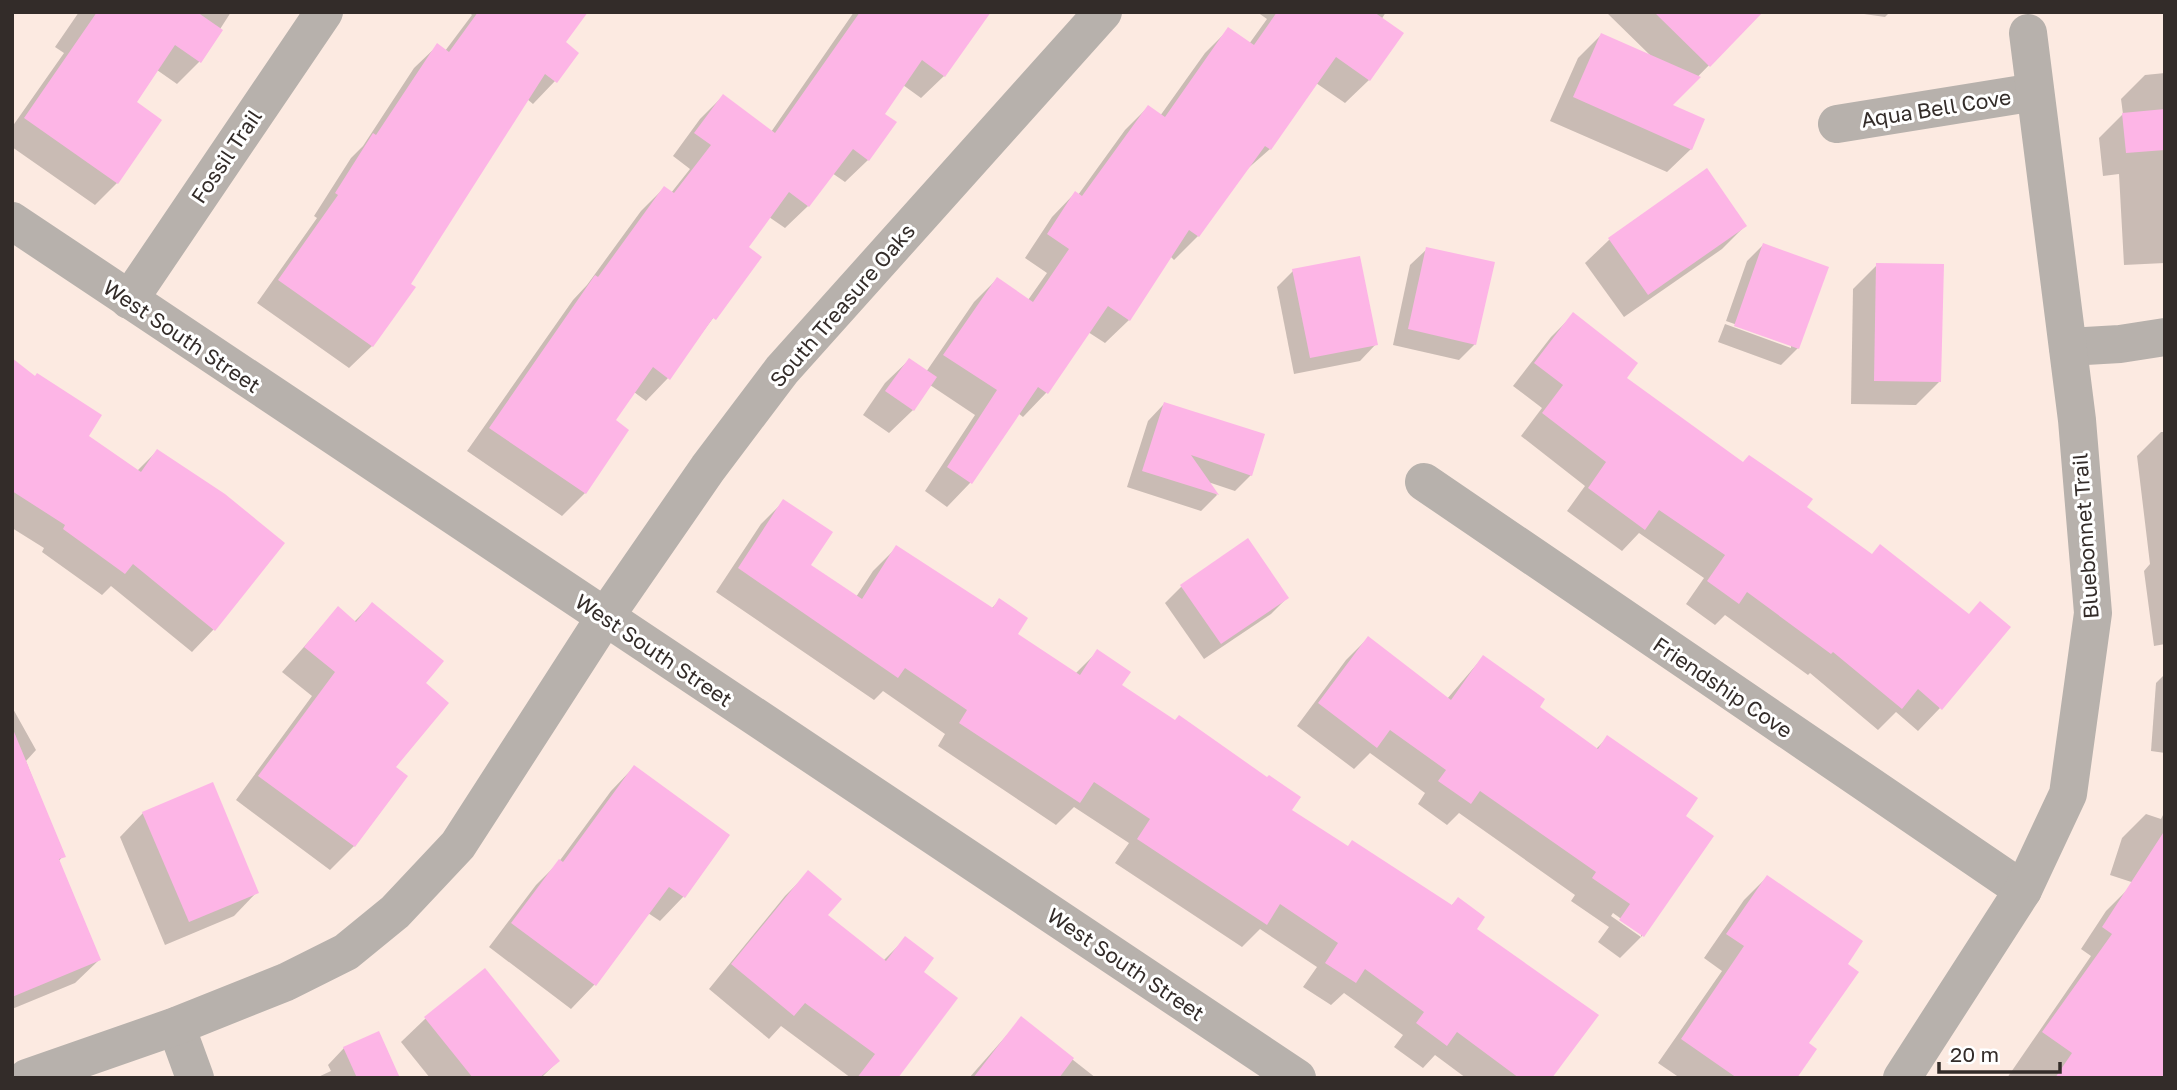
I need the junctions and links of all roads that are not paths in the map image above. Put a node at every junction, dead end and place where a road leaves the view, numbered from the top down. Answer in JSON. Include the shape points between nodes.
{"nodes":[{"id":1,"x":324,"y":12,"type":"edge"},
{"id":2,"x":1102,"y":12,"type":"edge"},
{"id":3,"x":2028,"y":33,"type":"dead end"},
{"id":4,"x":2035,"y":92,"type":"junction"},
{"id":5,"x":1837,"y":124,"type":"dead end"},
{"id":6,"x":12,"y":221,"type":"edge"},
{"id":7,"x":129,"y":300,"type":"junction"},
{"id":8,"x":2165,"y":337,"type":"edge"},
{"id":9,"x":2068,"y":347,"type":"junction"},
{"id":10,"x":1424,"y":482,"type":"dead end"},
{"id":11,"x":605,"y":617,"type":"junction"},
{"id":12,"x":2023,"y":890,"type":"junction"},
{"id":13,"x":176,"y":1026,"type":"junction"},
{"id":14,"x":27,"y":1078,"type":"edge"},
{"id":15,"x":195,"y":1078,"type":"edge"},
{"id":16,"x":1297,"y":1078,"type":"edge"},
{"id":17,"x":1902,"y":1078,"type":"edge"}],
"edges":[{"from":1,"to":7,"type":"street","name":"Fossil Trail"},
{"from":2,"to":11,"type":"street","name":"South Treasure Oaks","via":[[782,370]]},
{"from":3,"to":4,"type":"street","name":"Bluebonnet Trail"},
{"from":4,"to":5,"type":"street","name":"Aqua Bell Cove"},
{"from":4,"to":9,"type":"street","name":"Bluebonnet Trail"},
{"from":6,"to":7,"type":"street","name":"West South Street"},
{"from":7,"to":11,"type":"street","name":"West South Street"},
{"from":8,"to":9,"type":"street"},
{"from":9,"to":12,"type":"street","name":"Bluebonnet Trail","via":[[2093,613],[2068,794]]},
{"from":10,"to":12,"type":"street","name":"Friendship Cove"},
{"from":11,"to":13,"type":"street","name":"South Treasure Oaks","via":[[458,845],[395,912],[346,951],[286,982]]},
{"from":11,"to":16,"type":"street","name":"West South Street"},
{"from":12,"to":17,"type":"street","name":"Bluebonnet Trail"},
{"from":13,"to":14,"type":"street","name":"South Treasure Oaks"},
{"from":13,"to":15,"type":"street"}]}
